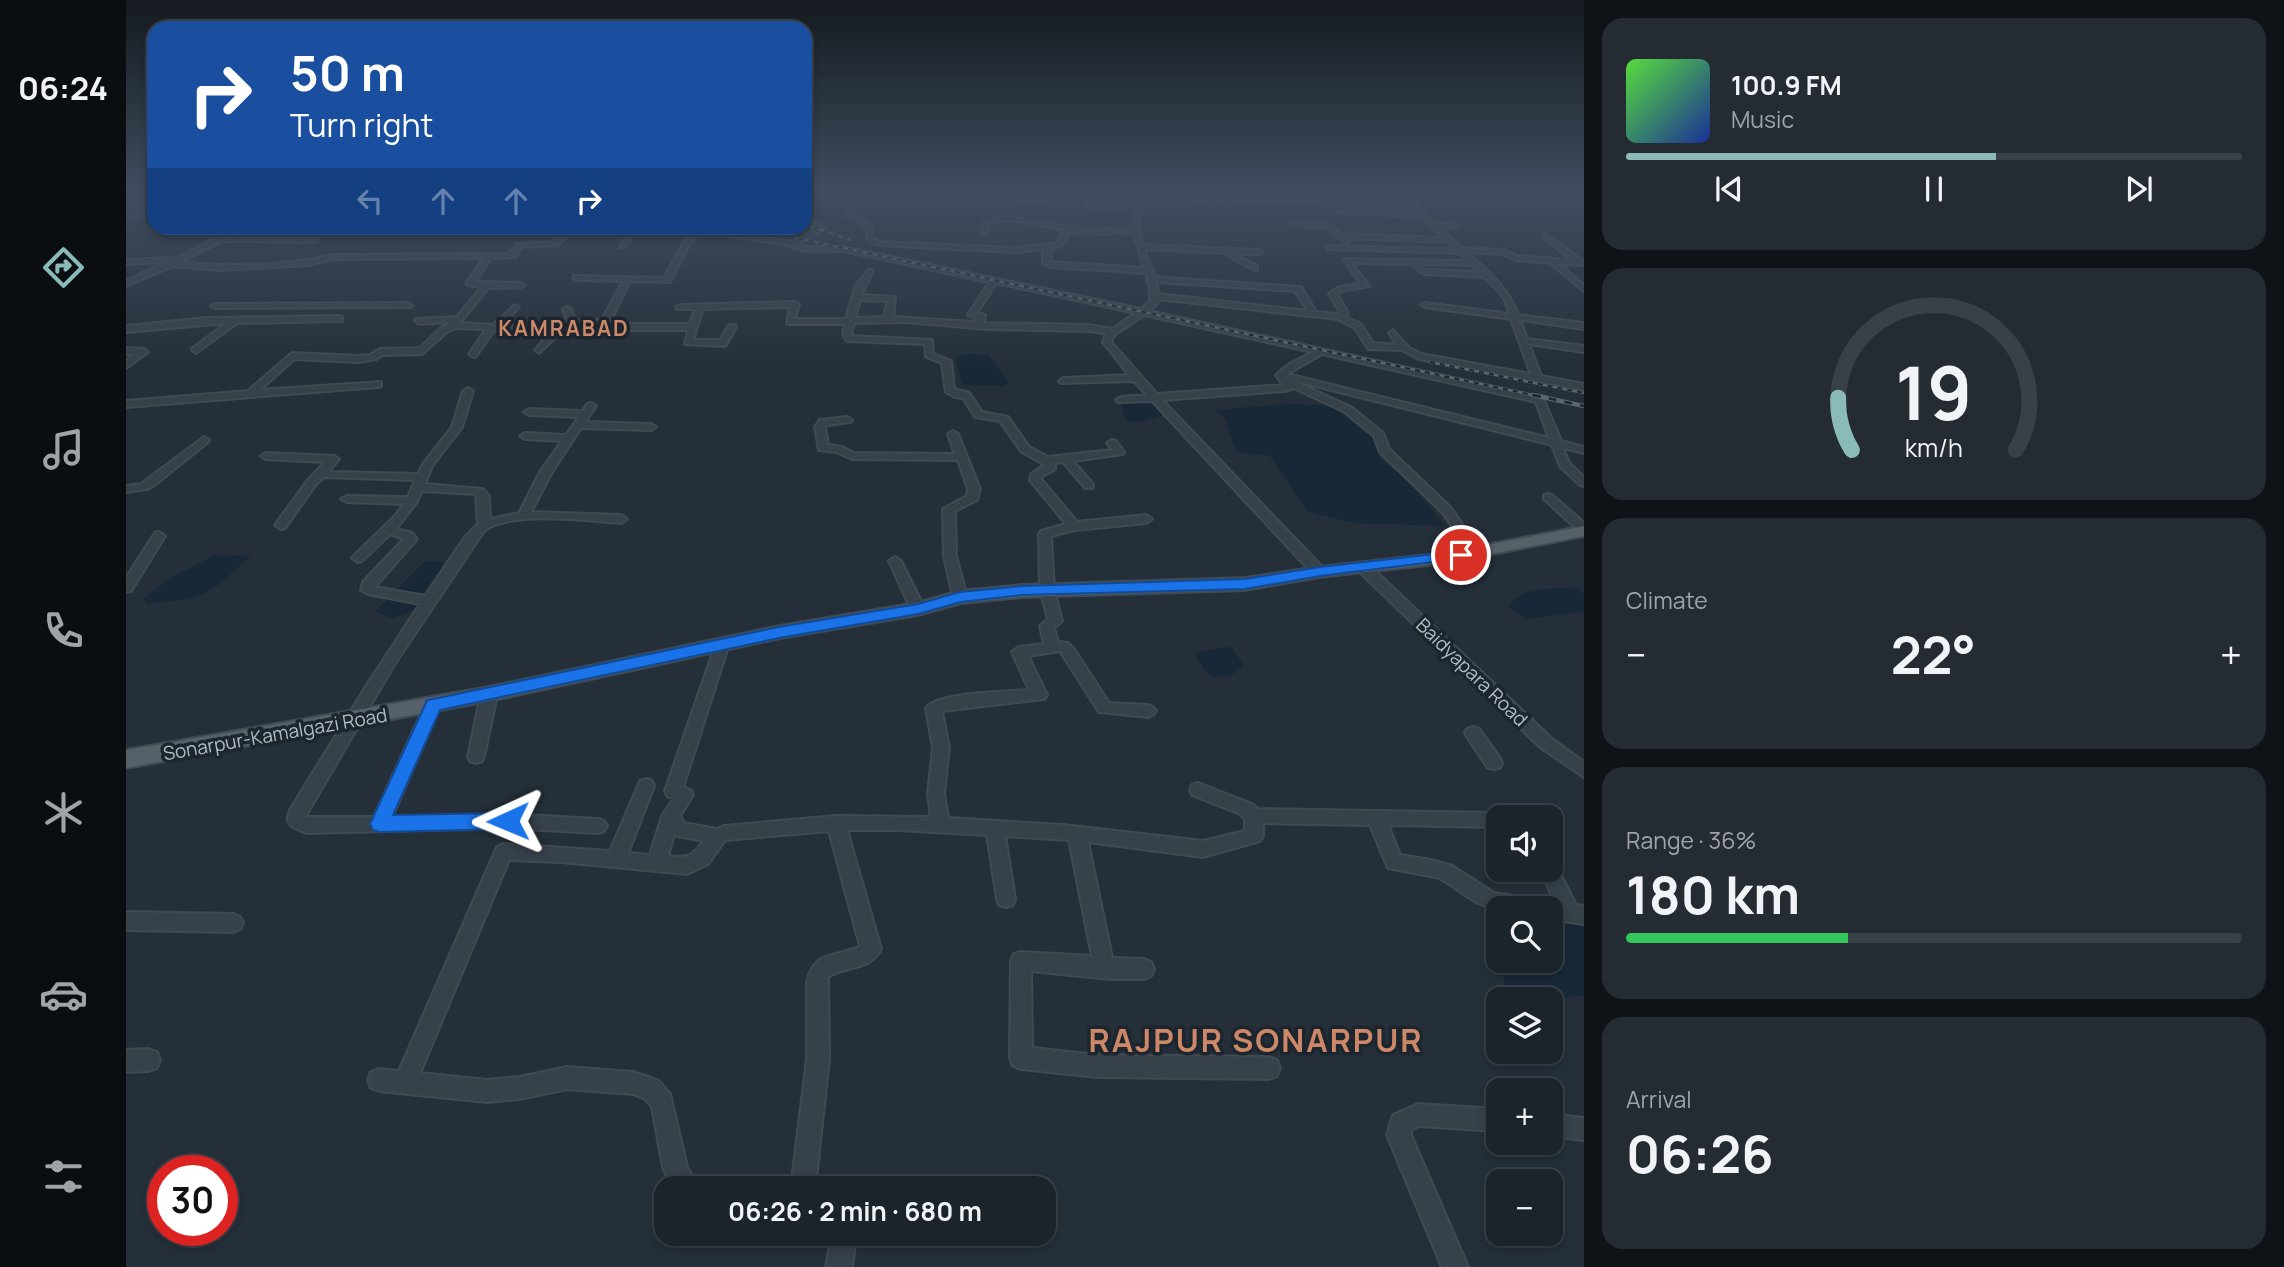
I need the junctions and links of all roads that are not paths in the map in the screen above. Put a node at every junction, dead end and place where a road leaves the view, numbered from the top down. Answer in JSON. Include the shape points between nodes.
{"nodes":[{"id":1,"x":200,"y":249,"type":"edge"},
{"id":2,"x":516,"y":249,"type":"edge"},
{"id":3,"x":683,"y":249,"type":"edge"},
{"id":4,"x":809,"y":249,"type":"edge"},
{"id":5,"x":840,"y":249,"type":"edge"},
{"id":6,"x":845,"y":249,"type":"edge"},
{"id":7,"x":995,"y":249,"type":"edge"},
{"id":8,"x":1029,"y":249,"type":"edge"},
{"id":9,"x":1047,"y":249,"type":"edge"},
{"id":10,"x":1141,"y":249,"type":"edge"},
{"id":11,"x":1184,"y":249,"type":"edge"},
{"id":12,"x":1423,"y":249,"type":"edge"},
{"id":13,"x":1562,"y":249,"type":"edge"},
{"id":14,"x":1462,"y":250,"type":"junction"},
{"id":15,"x":1223,"y":251,"type":"junction"},
{"id":16,"x":1259,"y":252,"type":"dead end"},
{"id":17,"x":488,"y":257,"type":"junction"},
{"id":18,"x":1552,"y":261,"type":"junction"},
{"id":19,"x":126,"y":262,"type":"edge"},
{"id":20,"x":173,"y":262,"type":"junction"},
{"id":21,"x":1409,"y":262,"type":"junction"},
{"id":22,"x":310,"y":263,"type":"junction"},
{"id":23,"x":1475,"y":263,"type":"junction"},
{"id":24,"x":1254,"y":268,"type":"dead end"},
{"id":25,"x":869,"y":271,"type":"dead end"},
{"id":26,"x":321,"y":273,"type":"dead end"},
{"id":27,"x":1150,"y":275,"type":"junction"},
{"id":28,"x":1488,"y":275,"type":"junction"},
{"id":29,"x":577,"y":278,"type":"dead end"},
{"id":30,"x":627,"y":280,"type":"junction"},
{"id":31,"x":993,"y":281,"type":"junction"},
{"id":32,"x":126,"y":284,"type":"edge"},
{"id":33,"x":521,"y":285,"type":"dead end"},
{"id":34,"x":486,"y":286,"type":"junction"},
{"id":35,"x":1584,"y":289,"type":"edge"},
{"id":36,"x":1155,"y":296,"type":"junction"},
{"id":37,"x":856,"y":297,"type":"junction"},
{"id":38,"x":1425,"y":304,"type":"dead end"},
{"id":39,"x":408,"y":305,"type":"dead end"},
{"id":40,"x":215,"y":306,"type":"dead end"},
{"id":41,"x":253,"y":306,"type":"junction"},
{"id":42,"x":515,"y":307,"type":"dead end"},
{"id":43,"x":680,"y":307,"type":"dead end"},
{"id":44,"x":700,"y":307,"type":"junction"},
{"id":45,"x":567,"y":309,"type":"dead end"},
{"id":46,"x":1140,"y":312,"type":"junction"},
{"id":47,"x":1313,"y":313,"type":"junction"},
{"id":48,"x":1339,"y":317,"type":"junction"},
{"id":49,"x":1515,"y":317,"type":"junction"},
{"id":50,"x":339,"y":319,"type":"dead end"},
{"id":51,"x":888,"y":320,"type":"junction"},
{"id":52,"x":234,"y":321,"type":"junction"},
{"id":53,"x":419,"y":321,"type":"dead end"},
{"id":54,"x":850,"y":321,"type":"junction"},
{"id":55,"x":456,"y":322,"type":"junction"},
{"id":56,"x":565,"y":322,"type":"junction"},
{"id":57,"x":604,"y":323,"type":"junction"},
{"id":58,"x":979,"y":325,"type":"junction"},
{"id":59,"x":158,"y":326,"type":"junction"},
{"id":60,"x":1584,"y":326,"type":"edge"},
{"id":61,"x":494,"y":327,"type":"junction"},
{"id":62,"x":691,"y":327,"type":"junction"},
{"id":63,"x":732,"y":327,"type":"dead end"},
{"id":64,"x":126,"y":329,"type":"edge"},
{"id":65,"x":556,"y":331,"type":"junction"},
{"id":66,"x":1116,"y":332,"type":"junction"},
{"id":67,"x":1394,"y":333,"type":"dead end"},
{"id":68,"x":1525,"y":341,"type":"junction"},
{"id":69,"x":1404,"y":348,"type":"junction"},
{"id":70,"x":1584,"y":349,"type":"edge"},
{"id":71,"x":126,"y":350,"type":"edge"},
{"id":72,"x":196,"y":350,"type":"dead end"},
{"id":73,"x":539,"y":350,"type":"dead end"},
{"id":74,"x":1320,"y":351,"type":"junction"},
{"id":75,"x":473,"y":354,"type":"dead end"},
{"id":76,"x":126,"y":365,"type":"edge"},
{"id":77,"x":1281,"y":375,"type":"junction"},
{"id":78,"x":1136,"y":378,"type":"junction"},
{"id":79,"x":1537,"y":378,"type":"junction"},
{"id":80,"x":1064,"y":381,"type":"dead end"},
{"id":81,"x":1417,"y":382,"type":"dead end"},
{"id":82,"x":378,"y":384,"type":"dead end"},
{"id":83,"x":1290,"y":384,"type":"junction"},
{"id":84,"x":1584,"y":387,"type":"edge"},
{"id":85,"x":468,"y":391,"type":"dead end"},
{"id":86,"x":252,"y":393,"type":"junction"},
{"id":87,"x":1156,"y":395,"type":"junction"},
{"id":88,"x":1121,"y":400,"type":"dead end"},
{"id":89,"x":1540,"y":402,"type":"junction"},
{"id":90,"x":126,"y":404,"type":"edge"},
{"id":91,"x":529,"y":412,"type":"dead end"},
{"id":92,"x":847,"y":420,"type":"dead end"},
{"id":93,"x":579,"y":425,"type":"junction"},
{"id":94,"x":651,"y":427,"type":"dead end"},
{"id":95,"x":954,"y":434,"type":"dead end"},
{"id":96,"x":525,"y":436,"type":"dead end"},
{"id":97,"x":571,"y":438,"type":"junction"},
{"id":98,"x":204,"y":440,"type":"dead end"},
{"id":99,"x":1112,"y":443,"type":"dead end"},
{"id":100,"x":1556,"y":444,"type":"junction"},
{"id":101,"x":1584,"y":450,"type":"edge"},
{"id":102,"x":265,"y":457,"type":"dead end"},
{"id":103,"x":962,"y":457,"type":"junction"},
{"id":104,"x":1065,"y":458,"type":"junction"},
{"id":105,"x":1046,"y":461,"type":"junction"},
{"id":106,"x":323,"y":474,"type":"junction"},
{"id":107,"x":420,"y":482,"type":"junction"},
{"id":108,"x":1584,"y":483,"type":"edge"},
{"id":109,"x":1089,"y":486,"type":"dead end"},
{"id":110,"x":126,"y":489,"type":"edge"},
{"id":111,"x":1548,"y":497,"type":"dead end"},
{"id":112,"x":347,"y":499,"type":"dead end"},
{"id":113,"x":412,"y":501,"type":"junction"},
{"id":114,"x":523,"y":516,"type":"junction"},
{"id":115,"x":621,"y":519,"type":"dead end"},
{"id":116,"x":1146,"y":519,"type":"dead end"},
{"id":117,"x":281,"y":525,"type":"dead end"},
{"id":118,"x":484,"y":525,"type":"junction"},
{"id":119,"x":1074,"y":526,"type":"junction"},
{"id":120,"x":387,"y":530,"type":"junction"},
{"id":121,"x":1584,"y":530,"type":"edge"},
{"id":122,"x":159,"y":536,"type":"dead end"},
{"id":123,"x":1475,"y":552,"type":"junction"},
{"id":124,"x":358,"y":558,"type":"dead end"},
{"id":125,"x":895,"y":561,"type":"dead end"},
{"id":126,"x":1364,"y":568,"type":"junction"},
{"id":127,"x":1320,"y":572,"type":"junction"},
{"id":128,"x":126,"y":588,"type":"edge"},
{"id":129,"x":1047,"y":590,"type":"junction"},
{"id":130,"x":960,"y":597,"type":"junction"},
{"id":131,"x":427,"y":601,"type":"junction"},
{"id":132,"x":918,"y":609,"type":"junction"},
{"id":133,"x":722,"y":644,"type":"junction"},
{"id":134,"x":1052,"y":648,"type":"junction"},
{"id":135,"x":489,"y":694,"type":"junction"},
{"id":136,"x":433,"y":705,"type":"junction"},
{"id":137,"x":1148,"y":712,"type":"dead end"},
{"id":138,"x":351,"y":720,"type":"junction"},
{"id":139,"x":1473,"y":733,"type":"dead end"},
{"id":140,"x":476,"y":757,"type":"dead end"},
{"id":141,"x":126,"y":759,"type":"edge"},
{"id":142,"x":1494,"y":763,"type":"dead end"},
{"id":143,"x":1584,"y":771,"type":"edge"},
{"id":144,"x":646,"y":786,"type":"dead end"},
{"id":145,"x":1198,"y":790,"type":"dead end"},
{"id":146,"x":671,"y":816,"type":"junction"},
{"id":147,"x":1254,"y":816,"type":"junction"},
{"id":148,"x":1376,"y":818,"type":"junction"},
{"id":149,"x":1486,"y":820,"type":"edge"},
{"id":150,"x":836,"y":823,"type":"junction"},
{"id":151,"x":380,"y":824,"type":"junction"},
{"id":152,"x":598,"y":825,"type":"dead end"},
{"id":153,"x":941,"y":826,"type":"junction"},
{"id":154,"x":995,"y":828,"type":"junction"},
{"id":155,"x":1077,"y":834,"type":"junction"},
{"id":156,"x":716,"y":836,"type":"junction"},
{"id":157,"x":616,"y":859,"type":"junction"},
{"id":158,"x":657,"y":863,"type":"junction"},
{"id":159,"x":1557,"y":882,"type":"edge"},
{"id":160,"x":1006,"y":900,"type":"dead end"},
{"id":161,"x":1577,"y":914,"type":"edge"},
{"id":162,"x":126,"y":921,"type":"edge"},
{"id":163,"x":233,"y":923,"type":"dead end"},
{"id":164,"x":1107,"y":968,"type":"junction"},
{"id":165,"x":1144,"y":969,"type":"dead end"},
{"id":166,"x":149,"y":1060,"type":"dead end"},
{"id":167,"x":126,"y":1061,"type":"edge"},
{"id":168,"x":1269,"y":1068,"type":"dead end"},
{"id":169,"x":379,"y":1080,"type":"dead end"},
{"id":170,"x":405,"y":1083,"type":"junction"},
{"id":171,"x":1486,"y":1119,"type":"edge"},
{"id":172,"x":1563,"y":1127,"type":"edge"},
{"id":173,"x":1584,"y":1129,"type":"edge"},
{"id":174,"x":678,"y":1176,"type":"edge"},
{"id":175,"x":804,"y":1176,"type":"edge"},
{"id":176,"x":842,"y":1246,"type":"edge"},
{"id":177,"x":839,"y":1267,"type":"edge"},
{"id":178,"x":1455,"y":1267,"type":"edge"}],
"edges":[{"from":1,"to":20,"type":"street"},
{"from":2,"to":17,"type":"street","via":[[510,256]]},
{"from":3,"to":30,"type":"street","via":[[667,280]]},
{"from":4,"to":5,"type":"street"},
{"from":6,"to":31,"type":"street"},
{"from":7,"to":8,"type":"street"},
{"from":9,"to":27,"type":"street","via":[[1051,265]]},
{"from":10,"to":27,"type":"street"},
{"from":11,"to":15,"type":"street"},
{"from":12,"to":14,"type":"street"},
{"from":13,"to":18,"type":"street","via":[[1580,263]]},
{"from":14,"to":18,"type":"street"},
{"from":14,"to":23,"type":"street"},
{"from":15,"to":16,"type":"street"},
{"from":15,"to":24,"type":"street"},
{"from":17,"to":22,"type":"street","via":[[332,257]]},
{"from":17,"to":34,"type":"street","via":[[470,284]]},
{"from":18,"to":35,"type":"street"},
{"from":19,"to":20,"type":"street"},
{"from":20,"to":22,"type":"street","via":[[221,268]]},
{"from":20,"to":32,"type":"street"},
{"from":21,"to":23,"type":"street"},
{"from":21,"to":28,"type":"street","via":[[1424,272]]},
{"from":21,"to":48,"type":"street","via":[[1347,261],[1366,286],[1333,294],[1344,313]]},
{"from":22,"to":26,"type":"street"},
{"from":23,"to":28,"type":"street"},
{"from":25,"to":37,"type":"street"},
{"from":27,"to":36,"type":"street"},
{"from":27,"to":47,"type":"street","via":[[1298,289]]},
{"from":28,"to":49,"type":"street","via":[[1508,298]]},
{"from":29,"to":30,"type":"street"},
{"from":30,"to":57,"type":"street"},
{"from":31,"to":46,"type":"street"},
{"from":31,"to":58,"type":"street","via":[[972,312],[982,317]]},
{"from":33,"to":34,"type":"street"},
{"from":34,"to":55,"type":"street"},
{"from":36,"to":46,"type":"street"},
{"from":36,"to":47,"type":"street"},
{"from":37,"to":51,"type":"street","via":[[892,299]]},
{"from":37,"to":54,"type":"street"},
{"from":38,"to":49,"type":"street"},
{"from":39,"to":41,"type":"street"},
{"from":40,"to":41,"type":"street"},
{"from":41,"to":52,"type":"street"},
{"from":42,"to":61,"type":"street"},
{"from":43,"to":44,"type":"street"},
{"from":44,"to":54,"type":"street","via":[[795,304],[790,322]]},
{"from":44,"to":62,"type":"street"},
{"from":45,"to":56,"type":"street","via":[[570,317]]},
{"from":46,"to":66,"type":"street","via":[[1136,321]]},
{"from":46,"to":74,"type":"street"},
{"from":47,"to":48,"type":"street"},
{"from":48,"to":69,"type":"street","via":[[1358,326],[1370,346]]},
{"from":49,"to":60,"type":"street"},
{"from":49,"to":68,"type":"street"},
{"from":50,"to":52,"type":"street"},
{"from":51,"to":54,"type":"street"},
{"from":51,"to":58,"type":"street"},
{"from":52,"to":59,"type":"street"},
{"from":52,"to":72,"type":"street"},
{"from":53,"to":55,"type":"street"},
{"from":54,"to":105,"type":"street","via":[[850,339],[929,342],[929,355],[946,361],[948,390],[965,396],[979,415],[1005,416],[1027,451]]},
{"from":55,"to":61,"type":"street"},
{"from":55,"to":86,"type":"street","via":[[422,351],[380,352],[359,359],[292,356]]},
{"from":56,"to":57,"type":"street"},
{"from":56,"to":65,"type":"street"},
{"from":57,"to":62,"type":"street","via":[[603,327],[610,328]]},
{"from":58,"to":66,"type":"street"},
{"from":59,"to":64,"type":"street"},
{"from":59,"to":71,"type":"street"},
{"from":61,"to":65,"type":"street"},
{"from":61,"to":75,"type":"street"},
{"from":62,"to":63,"type":"street","via":[[688,342],[723,344]]},
{"from":65,"to":73,"type":"street"},
{"from":66,"to":78,"type":"street","via":[[1107,342]]},
{"from":67,"to":69,"type":"street"},
{"from":68,"to":70,"type":"street"},
{"from":68,"to":79,"type":"street"},
{"from":69,"to":79,"type":"street","via":[[1419,356]]},
{"from":71,"to":76,"type":"street","via":[[144,352]]},
{"from":74,"to":77,"type":"street","via":[[1287,367]]},
{"from":74,"to":89,"type":"street"},
{"from":77,"to":83,"type":"street"},
{"from":77,"to":100,"type":"street"},
{"from":78,"to":80,"type":"street"},
{"from":78,"to":87,"type":"street"},
{"from":79,"to":84,"type":"street"},
{"from":81,"to":89,"type":"street"},
{"from":82,"to":86,"type":"street"},
{"from":83,"to":87,"type":"street","via":[[1285,388]]},
{"from":83,"to":123,"type":"street","via":[[1347,410],[1379,435],[1384,450],[1447,511]]},
{"from":85,"to":107,"type":"street","via":[[457,427]]},
{"from":86,"to":90,"type":"street"},
{"from":87,"to":88,"type":"street"},
{"from":87,"to":127,"type":"street"},
{"from":89,"to":100,"type":"street"},
{"from":91,"to":93,"type":"street","via":[[589,410]]},
{"from":92,"to":103,"type":"street","via":[[824,422],[820,427],[823,448],[852,456]]},
{"from":93,"to":94,"type":"street"},
{"from":93,"to":97,"type":"street"},
{"from":95,"to":103,"type":"street"},
{"from":96,"to":97,"type":"street"},
{"from":97,"to":114,"type":"street"},
{"from":98,"to":110,"type":"street","via":[[144,487]]},
{"from":99,"to":104,"type":"street","via":[[1119,452]]},
{"from":100,"to":101,"type":"street"},
{"from":100,"to":108,"type":"street","via":[[1564,464]]},
{"from":102,"to":106,"type":"street","via":[[334,459]]},
{"from":103,"to":130,"type":"street","via":[[973,498],[950,507],[948,518],[950,556]]},
{"from":104,"to":105,"type":"street"},
{"from":104,"to":109,"type":"street"},
{"from":105,"to":119,"type":"street","via":[[1051,467],[1035,476],[1036,481]]},
{"from":106,"to":107,"type":"street"},
{"from":106,"to":117,"type":"street"},
{"from":107,"to":113,"type":"street"},
{"from":107,"to":118,"type":"street","via":[[479,491]]},
{"from":111,"to":121,"type":"street"},
{"from":112,"to":113,"type":"street"},
{"from":113,"to":120,"type":"street"},
{"from":114,"to":115,"type":"street"},
{"from":114,"to":118,"type":"street"},
{"from":116,"to":119,"type":"street"},
{"from":118,"to":131,"type":"street"},
{"from":119,"to":129,"type":"street","via":[[1045,534]]},
{"from":120,"to":124,"type":"street"},
{"from":120,"to":131,"type":"street","via":[[411,539],[368,590]]},
{"from":121,"to":123,"type":"main road","name":"Sonarpur-Kamalgazi Road"},
{"from":122,"to":128,"type":"street"},
{"from":123,"to":126,"type":"main road","name":"Sonarpur-Kamalgazi Road"},
{"from":125,"to":132,"type":"street"},
{"from":126,"to":127,"type":"main road","name":"Sonarpur-Kamalgazi Road"},
{"from":126,"to":143,"type":"street","name":"Baidyapara Road","via":[[1546,743]]},
{"from":127,"to":129,"type":"main road","name":"Sonarpur-Kamalgazi Road","via":[[1245,584]]},
{"from":129,"to":130,"type":"main road","name":"Sonarpur-Kamalgazi Road"},
{"from":129,"to":134,"type":"street","via":[[1055,621],[1047,626]]},
{"from":130,"to":132,"type":"main road","name":"Sonarpur-Kamalgazi Road"},
{"from":131,"to":138,"type":"street"},
{"from":132,"to":133,"type":"main road","name":"Sonarpur-Kamalgazi Road"},
{"from":133,"to":135,"type":"main road","name":"Sonarpur-Kamalgazi Road"},
{"from":133,"to":146,"type":"street","via":[[673,791],[685,795]]},
{"from":134,"to":137,"type":"street","via":[[1063,646],[1072,656],[1104,708]]},
{"from":134,"to":153,"type":"street","via":[[1019,652],[1039,695],[933,708],[941,748],[936,794]]},
{"from":135,"to":136,"type":"main road","name":"Sonarpur-Kamalgazi Road"},
{"from":135,"to":140,"type":"street"},
{"from":136,"to":138,"type":"main road","name":"Sonarpur-Kamalgazi Road"},
{"from":136,"to":151,"type":"street"},
{"from":138,"to":141,"type":"main road","name":"Sonarpur-Kamalgazi Road"},
{"from":138,"to":151,"type":"street","via":[[296,821],[307,825]]},
{"from":139,"to":142,"type":"street"},
{"from":144,"to":157,"type":"street"},
{"from":145,"to":147,"type":"street"},
{"from":146,"to":156,"type":"street","via":[[678,829]]},
{"from":146,"to":158,"type":"street"},
{"from":147,"to":148,"type":"street"},
{"from":147,"to":155,"type":"street","via":[[1254,836],[1203,849]]},
{"from":148,"to":149,"type":"street"},
{"from":148,"to":161,"type":"street","via":[[1394,862],[1437,869],[1489,900]]},
{"from":150,"to":153,"type":"street"},
{"from":150,"to":156,"type":"street"},
{"from":150,"to":175,"type":"street","via":[[871,949],[861,958],[836,961],[819,972],[818,1059]]},
{"from":151,"to":152,"type":"street","via":[[508,821]]},
{"from":153,"to":154,"type":"street"},
{"from":154,"to":155,"type":"street"},
{"from":154,"to":160,"type":"street"},
{"from":155,"to":164,"type":"street","via":[[1101,958]]},
{"from":156,"to":158,"type":"street","via":[[698,864]]},
{"from":157,"to":158,"type":"street"},
{"from":157,"to":170,"type":"street","via":[[503,852]]},
{"from":159,"to":161,"type":"street"},
{"from":162,"to":163,"type":"street"},
{"from":164,"to":165,"type":"street"},
{"from":164,"to":168,"type":"street","via":[[1021,961],[1021,1058],[1097,1066]]},
{"from":166,"to":167,"type":"street"},
{"from":169,"to":170,"type":"street"},
{"from":170,"to":174,"type":"street","via":[[487,1091],[567,1078],[633,1083],[651,1090],[662,1102]]},
{"from":171,"to":178,"type":"street","via":[[1418,1115],[1401,1124],[1399,1135]]},
{"from":172,"to":173,"type":"street"},
{"from":176,"to":177,"type":"street"}]}
